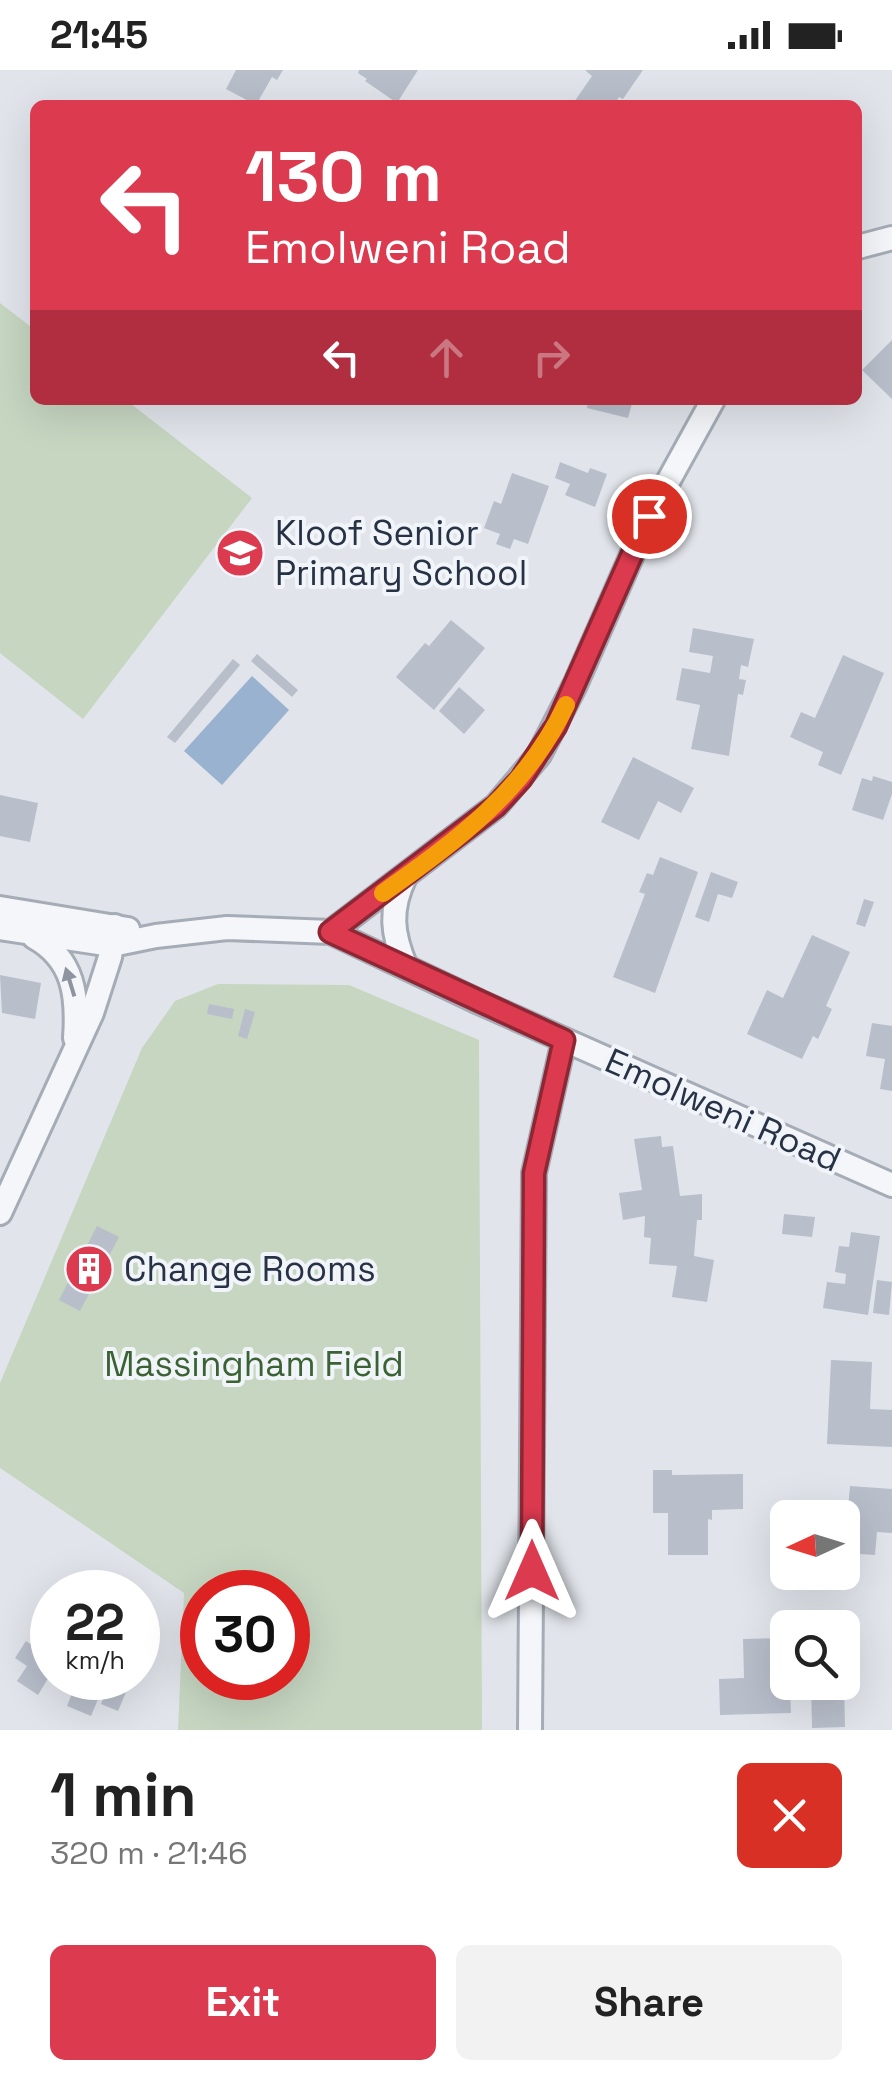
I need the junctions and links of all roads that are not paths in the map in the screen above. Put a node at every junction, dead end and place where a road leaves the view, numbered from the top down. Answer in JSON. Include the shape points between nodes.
{"nodes":[{"id":1,"x":892,"y":238,"type":"edge"},
{"id":2,"x":862,"y":245,"type":"edge"},
{"id":3,"x":710,"y":405,"type":"edge"},
{"id":4,"x":405,"y":878,"type":"junction"},
{"id":5,"x":0,"y":908,"type":"edge"},
{"id":6,"x":0,"y":928,"type":"edge"},
{"id":7,"x":330,"y":932,"type":"junction"},
{"id":8,"x":30,"y":934,"type":"junction"},
{"id":9,"x":113,"y":936,"type":"junction"},
{"id":10,"x":406,"y":967,"type":"junction"},
{"id":11,"x":564,"y":1040,"type":"junction"},
{"id":12,"x":74,"y":1046,"type":"junction"},
{"id":13,"x":892,"y":1185,"type":"edge"},
{"id":14,"x":0,"y":1213,"type":"edge"},
{"id":15,"x":530,"y":1730,"type":"edge"}],
"edges":[{"from":1,"to":2,"type":"street"},
{"from":3,"to":4,"type":"street","via":[[649,516],[539,755],[496,806]]},
{"from":4,"to":7,"type":"street"},
{"from":4,"to":10,"type":"street","via":[[392,911]]},
{"from":5,"to":9,"type":"street","name":"Emolweni Road"},
{"from":6,"to":8,"type":"street","name":"Emolweni Road"},
{"from":7,"to":9,"type":"street","name":"Emolweni Road","via":[[227,928]]},
{"from":7,"to":10,"type":"street","name":"Emolweni Road"},
{"from":8,"to":9,"type":"street","name":"Emolweni Road"},
{"from":12,"to":8,"type":"street","one_way":true,"via":[[75,989],[52,946]]},
{"from":9,"to":12,"type":"street","via":[[92,1014]]},
{"from":10,"to":11,"type":"street","name":"Emolweni Road"},
{"from":11,"to":13,"type":"street","name":"Emolweni Road"},
{"from":11,"to":15,"type":"street","via":[[534,1173]]},
{"from":12,"to":14,"type":"street"}]}
